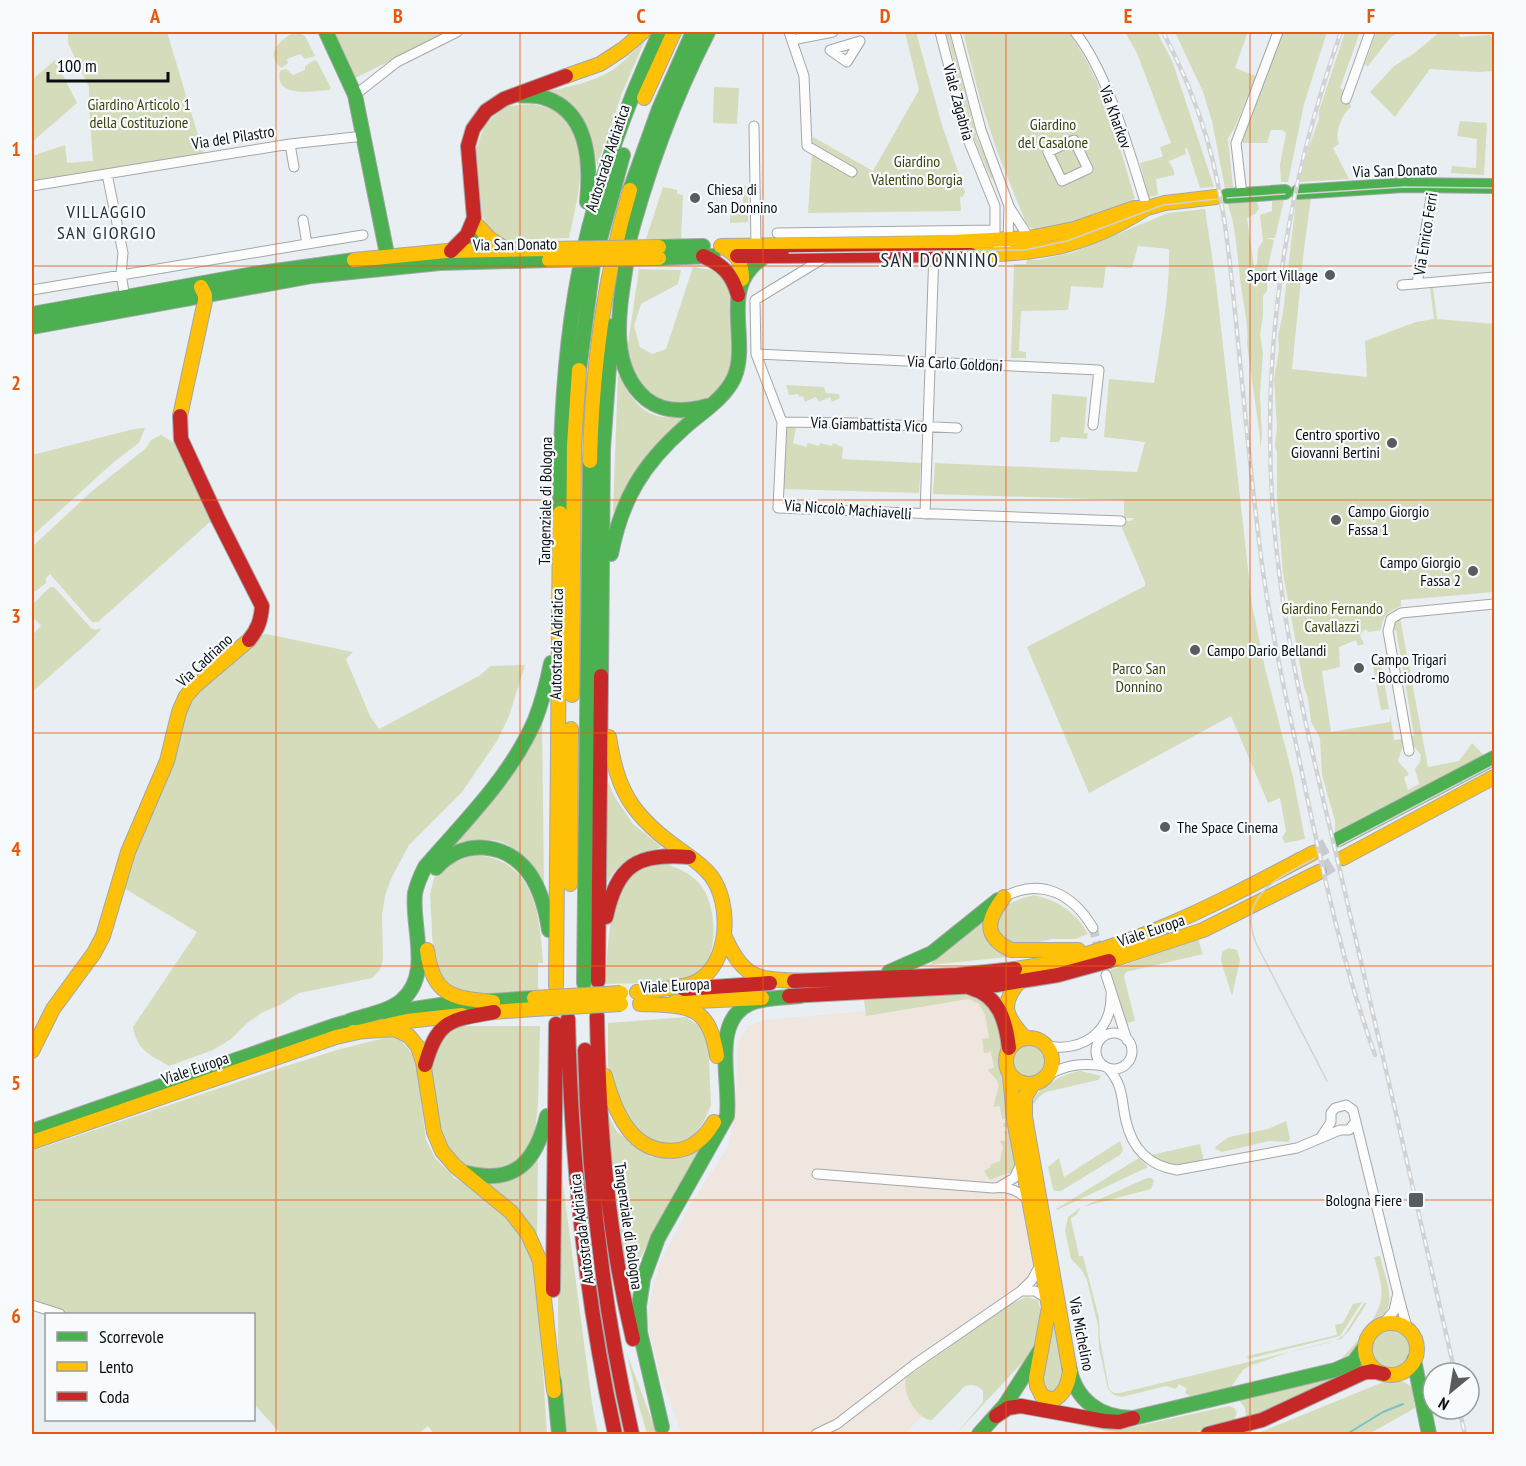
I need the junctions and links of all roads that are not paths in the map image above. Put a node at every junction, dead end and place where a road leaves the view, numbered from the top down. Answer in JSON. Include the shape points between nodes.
{"nodes":[{"id":1,"x":326,"y":32,"type":"edge"},
{"id":2,"x":457,"y":32,"type":"edge"},
{"id":3,"x":643,"y":32,"type":"edge"},
{"id":4,"x":660,"y":32,"type":"edge"},
{"id":5,"x":674,"y":32,"type":"edge"},
{"id":6,"x":693,"y":32,"type":"edge"},
{"id":7,"x":708,"y":32,"type":"edge"},
{"id":8,"x":832,"y":32,"type":"edge"},
{"id":9,"x":940,"y":32,"type":"edge"},
{"id":10,"x":955,"y":32,"type":"edge"},
{"id":11,"x":1075,"y":32,"type":"edge"},
{"id":12,"x":1278,"y":32,"type":"edge"},
{"id":13,"x":1370,"y":32,"type":"edge"},
{"id":14,"x":790,"y":36,"type":"edge"},
{"id":15,"x":355,"y":95,"type":"junction"},
{"id":16,"x":514,"y":95,"type":"junction"},
{"id":17,"x":1346,"y":99,"type":"dead end"},
{"id":18,"x":754,"y":126,"type":"dead end"},
{"id":19,"x":364,"y":136,"type":"junction"},
{"id":20,"x":290,"y":144,"type":"junction"},
{"id":21,"x":294,"y":168,"type":"dead end"},
{"id":22,"x":852,"y":172,"type":"dead end"},
{"id":23,"x":108,"y":174,"type":"junction"},
{"id":24,"x":1062,"y":181,"type":"joint"},
{"id":25,"x":1433,"y":185,"type":"junction"},
{"id":26,"x":32,"y":186,"type":"edge"},
{"id":27,"x":1494,"y":186,"type":"edge"},
{"id":28,"x":1242,"y":195,"type":"junction"},
{"id":29,"x":1009,"y":206,"type":"junction"},
{"id":30,"x":1147,"y":208,"type":"junction"},
{"id":31,"x":303,"y":220,"type":"dead end"},
{"id":32,"x":475,"y":224,"type":"junction"},
{"id":33,"x":631,"y":229,"type":"junction"},
{"id":34,"x":777,"y":232,"type":"dead end"},
{"id":35,"x":363,"y":235,"type":"dead end"},
{"id":36,"x":1000,"y":237,"type":"junction"},
{"id":37,"x":1029,"y":238,"type":"junction"},
{"id":38,"x":307,"y":244,"type":"junction"},
{"id":39,"x":722,"y":246,"type":"junction"},
{"id":40,"x":506,"y":249,"type":"junction"},
{"id":41,"x":757,"y":249,"type":"junction"},
{"id":42,"x":934,"y":249,"type":"junction"},
{"id":43,"x":451,"y":251,"type":"junction"},
{"id":44,"x":659,"y":252,"type":"junction"},
{"id":45,"x":549,"y":255,"type":"junction"},
{"id":46,"x":1004,"y":255,"type":"junction"},
{"id":47,"x":477,"y":256,"type":"junction"},
{"id":48,"x":703,"y":256,"type":"junction"},
{"id":49,"x":737,"y":256,"type":"junction"},
{"id":50,"x":828,"y":256,"type":"junction"},
{"id":51,"x":388,"y":261,"type":"junction"},
{"id":52,"x":121,"y":274,"type":"junction"},
{"id":53,"x":1494,"y":277,"type":"edge"},
{"id":54,"x":737,"y":279,"type":"junction"},
{"id":55,"x":1417,"y":284,"type":"junction"},
{"id":56,"x":1402,"y":285,"type":"dead end"},
{"id":57,"x":32,"y":290,"type":"edge"},
{"id":58,"x":198,"y":290,"type":"junction"},
{"id":59,"x":575,"y":294,"type":"junction"},
{"id":60,"x":125,"y":297,"type":"junction"},
{"id":61,"x":32,"y":314,"type":"edge"},
{"id":62,"x":32,"y":327,"type":"edge"},
{"id":63,"x":756,"y":354,"type":"junction"},
{"id":64,"x":930,"y":361,"type":"junction"},
{"id":65,"x":712,"y":404,"type":"junction"},
{"id":66,"x":782,"y":422,"type":"junction"},
{"id":67,"x":1093,"y":425,"type":"dead end"},
{"id":68,"x":929,"y":426,"type":"junction"},
{"id":69,"x":957,"y":428,"type":"dead end"},
{"id":70,"x":925,"y":514,"type":"junction"},
{"id":71,"x":1121,"y":520,"type":"dead end"},
{"id":72,"x":560,"y":568,"type":"junction"},
{"id":73,"x":1494,"y":604,"type":"edge"},
{"id":74,"x":602,"y":639,"type":"junction"},
{"id":75,"x":1409,"y":751,"type":"dead end"},
{"id":76,"x":1494,"y":758,"type":"edge"},
{"id":77,"x":1494,"y":777,"type":"edge"},
{"id":78,"x":1339,"y":839,"type":"tunnel mouth"},
{"id":79,"x":1313,"y":853,"type":"tunnel mouth"},
{"id":80,"x":689,"y":857,"type":"junction"},
{"id":81,"x":1343,"y":858,"type":"tunnel mouth"},
{"id":82,"x":1318,"y":872,"type":"tunnel mouth"},
{"id":83,"x":1004,"y":897,"type":"junction"},
{"id":84,"x":1093,"y":928,"type":"tunnel mouth"},
{"id":85,"x":725,"y":937,"type":"junction"},
{"id":86,"x":1114,"y":946,"type":"junction"},
{"id":87,"x":1106,"y":975,"type":"dead end"},
{"id":88,"x":864,"y":978,"type":"junction"},
{"id":89,"x":805,"y":981,"type":"junction"},
{"id":90,"x":591,"y":982,"type":"junction"},
{"id":91,"x":1019,"y":982,"type":"junction"},
{"id":92,"x":560,"y":985,"type":"junction"},
{"id":93,"x":869,"y":993,"type":"junction"},
{"id":94,"x":1111,"y":994,"type":"junction"},
{"id":95,"x":800,"y":996,"type":"junction"},
{"id":96,"x":639,"y":998,"type":"junction"},
{"id":97,"x":494,"y":1006,"type":"junction"},
{"id":98,"x":594,"y":1016,"type":"junction"},
{"id":99,"x":560,"y":1018,"type":"junction"},
{"id":100,"x":351,"y":1027,"type":"junction"},
{"id":101,"x":1025,"y":1038,"type":"junction"},
{"id":102,"x":1101,"y":1039,"type":"junction"},
{"id":103,"x":1127,"y":1040,"type":"junction"},
{"id":104,"x":1080,"y":1045,"type":"junction"},
{"id":105,"x":1047,"y":1046,"type":"junction"},
{"id":106,"x":1009,"y":1048,"type":"junction"},
{"id":107,"x":32,"y":1051,"type":"edge"},
{"id":108,"x":425,"y":1065,"type":"junction"},
{"id":109,"x":1125,"y":1065,"type":"junction"},
{"id":110,"x":1106,"y":1067,"type":"junction"},
{"id":111,"x":1010,"y":1075,"type":"junction"},
{"id":112,"x":1048,"y":1075,"type":"junction"},
{"id":113,"x":1119,"y":1082,"type":"junction"},
{"id":114,"x":1033,"y":1084,"type":"junction"},
{"id":115,"x":1356,"y":1121,"type":"junction"},
{"id":116,"x":1331,"y":1122,"type":"junction"},
{"id":117,"x":32,"y":1131,"type":"edge"},
{"id":118,"x":1343,"y":1131,"type":"junction"},
{"id":119,"x":1320,"y":1138,"type":"junction"},
{"id":120,"x":1360,"y":1140,"type":"junction"},
{"id":121,"x":32,"y":1142,"type":"edge"},
{"id":122,"x":1022,"y":1162,"type":"junction"},
{"id":123,"x":460,"y":1170,"type":"junction"},
{"id":124,"x":817,"y":1174,"type":"dead end"},
{"id":125,"x":999,"y":1187,"type":"junction"},
{"id":126,"x":1030,"y":1202,"type":"junction"},
{"id":127,"x":1042,"y":1263,"type":"junction"},
{"id":128,"x":1021,"y":1291,"type":"junction"},
{"id":129,"x":1398,"y":1294,"type":"junction"},
{"id":130,"x":589,"y":1299,"type":"junction"},
{"id":131,"x":1048,"y":1299,"type":"junction"},
{"id":132,"x":32,"y":1305,"type":"edge"},
{"id":133,"x":57,"y":1313,"type":"edge"},
{"id":134,"x":1382,"y":1324,"type":"junction"},
{"id":135,"x":1411,"y":1332,"type":"junction"},
{"id":136,"x":614,"y":1346,"type":"junction"},
{"id":137,"x":1365,"y":1347,"type":"junction"},
{"id":138,"x":1041,"y":1349,"type":"junction"},
{"id":139,"x":1414,"y":1359,"type":"junction"},
{"id":140,"x":1070,"y":1371,"type":"junction"},
{"id":141,"x":1388,"y":1374,"type":"junction"},
{"id":142,"x":1419,"y":1389,"type":"junction"},
{"id":143,"x":554,"y":1391,"type":"junction"},
{"id":144,"x":996,"y":1416,"type":"junction"},
{"id":145,"x":1133,"y":1418,"type":"junction"},
{"id":146,"x":664,"y":1431,"type":"edge"},
{"id":147,"x":559,"y":1434,"type":"edge"},
{"id":148,"x":606,"y":1434,"type":"edge"},
{"id":149,"x":615,"y":1434,"type":"edge"},
{"id":150,"x":632,"y":1434,"type":"edge"},
{"id":151,"x":641,"y":1434,"type":"edge"},
{"id":152,"x":816,"y":1434,"type":"edge"},
{"id":153,"x":979,"y":1434,"type":"edge"},
{"id":154,"x":1208,"y":1434,"type":"edge"},
{"id":155,"x":1429,"y":1434,"type":"edge"}],
"edges":[{"from":1,"to":15,"type":"main road"},
{"from":2,"to":15,"type":"street","via":[[397,62]]},
{"from":3,"to":16,"type":"main road","via":[[600,64]]},
{"from":4,"to":59,"type":"main road","name":"Tangenziale di Bologna","via":[[604,173]]},
{"from":5,"to":92,"type":"main road","name":"Autostrada Adriatica","via":[[642,103],[613,187],[593,265],[580,350],[574,445]]},
{"from":6,"to":90,"type":"main road","name":"Autostrada Adriatica","via":[[656,112],[629,190],[615,239],[596,352],[591,444]]},
{"from":7,"to":33,"type":"main road","via":[[668,116]]},
{"from":8,"to":14,"type":"street"},
{"from":9,"to":36,"type":"street","name":"Viale Zagabria","via":[[967,137],[995,206]]},
{"from":10,"to":29,"type":"street","name":"Viale Zagabria","via":[[981,130]]},
{"from":11,"to":30,"type":"street","name":"Via Kharkov","via":[[1117,115]]},
{"from":12,"to":28,"type":"street","via":[[1236,143]]},
{"from":13,"to":17,"type":"street"},
{"from":14,"to":22,"type":"street","via":[[804,76],[807,146]]},
{"from":15,"to":19,"type":"main road"},
{"from":16,"to":32,"type":"main road","via":[[486,111],[470,138]]},
{"from":16,"to":59,"type":"main road","via":[[539,96],[559,105],[574,117],[584,139],[589,184]]},
{"from":18,"to":41,"type":"street"},
{"from":19,"to":20,"type":"street","name":"Via del Pilastro"},
{"from":19,"to":51,"type":"main road"},
{"from":20,"to":21,"type":"street"},
{"from":20,"to":23,"type":"street","name":"Via del Pilastro"},
{"from":23,"to":26,"type":"street"},
{"from":23,"to":52,"type":"street","via":[[123,253]]},
{"from":24,"to":24,"type":"street","via":[[1088,169],[1074,140],[1048,152]]},
{"from":25,"to":27,"type":"main road","name":"Via San Donato"},
{"from":25,"to":28,"type":"main road","name":"Via San Donato"},
{"from":25,"to":55,"type":"street","name":"Via Enrico Ferri"},
{"from":28,"to":30,"type":"main road","name":"Via San Donato"},
{"from":29,"to":36,"type":"street","name":"Viale Zagabria"},
{"from":29,"to":37,"type":"street","name":"Viale Zagabria"},
{"from":30,"to":37,"type":"main road","name":"Via San Donato","via":[[1134,207],[1074,229]]},
{"from":30,"to":46,"type":"main road","name":"Via San Donato","via":[[1112,230],[1082,241],[1045,251]]},
{"from":31,"to":38,"type":"street"},
{"from":32,"to":40,"type":"main road","via":[[496,245]]},
{"from":32,"to":43,"type":"main road"},
{"from":32,"to":47,"type":"main road","via":[[471,245]]},
{"from":33,"to":65,"type":"main road","via":[[619,323],[625,372],[639,394],[660,407],[685,411]]},
{"from":33,"to":74,"type":"main road","via":[[614,311],[606,394]]},
{"from":34,"to":36,"type":"street","name":"Via San Donato"},
{"from":35,"to":38,"type":"street"},
{"from":36,"to":37,"type":"main road","name":"Via San Donato"},
{"from":36,"to":42,"type":"main road","name":"Via San Donato"},
{"from":36,"to":46,"type":"street"},
{"from":38,"to":52,"type":"street"},
{"from":39,"to":41,"type":"main road","name":"Via San Donato"},
{"from":39,"to":44,"type":"main road","name":"Via San Donato"},
{"from":39,"to":49,"type":"main road"},
{"from":40,"to":45,"type":"main road","name":"Via San Donato"},
{"from":40,"to":47,"type":"main road","name":"Via San Donato"},
{"from":41,"to":42,"type":"main road","name":"Via San Donato"},
{"from":41,"to":49,"type":"main road"},
{"from":41,"to":50,"type":"main road","name":"Via San Donato"},
{"from":41,"to":54,"type":"main road","via":[[750,266]]},
{"from":42,"to":46,"type":"main road","name":"Via San Donato"},
{"from":42,"to":50,"type":"main road","name":"Via San Donato"},
{"from":42,"to":64,"type":"street","name":"Via Niccolò Machiavelli"},
{"from":43,"to":47,"type":"main road","name":"Via San Donato"},
{"from":43,"to":51,"type":"main road","name":"Via San Donato"},
{"from":44,"to":45,"type":"main road","name":"Via San Donato","bridge":true},
{"from":44,"to":48,"type":"main road","name":"Via San Donato"},
{"from":45,"to":47,"type":"main road","name":"Via San Donato"},
{"from":47,"to":51,"type":"main road","name":"Via San Donato"},
{"from":48,"to":49,"type":"main road","name":"Via San Donato"},
{"from":48,"to":54,"type":"main road","via":[[724,266]]},
{"from":49,"to":54,"type":"main road","via":[[733,264]]},
{"from":50,"to":63,"type":"street","name":"Via Niccolò Machiavelli","via":[[755,300]]},
{"from":51,"to":58,"type":"main road","name":"Via San Donato","via":[[312,276]]},
{"from":52,"to":57,"type":"street"},
{"from":52,"to":60,"type":"street"},
{"from":53,"to":55,"type":"street","name":"Via Enrico Ferri"},
{"from":54,"to":65,"type":"main road","via":[[737,371],[728,388]]},
{"from":55,"to":56,"type":"street","name":"Via Enrico Ferri"},
{"from":58,"to":60,"type":"main road","name":"Via San Donato"},
{"from":58,"to":62,"type":"main road","name":"Via San Donato"},
{"from":58,"to":107,"type":"main road","name":"Via Cadriano","via":[[200,319],[180,414],[181,439],[262,606],[263,620],[253,637],[187,695],[178,714],[168,760],[130,844],[103,937],[88,965],[54,1006]]},
{"from":59,"to":72,"type":"main road","name":"Tangenziale di Bologna","via":[[564,389]]},
{"from":60,"to":61,"type":"main road","name":"Via San Donato"},
{"from":63,"to":64,"type":"street","name":"Via Carlo Goldoni"},
{"from":63,"to":66,"type":"street","name":"Via Niccolò Machiavelli"},
{"from":64,"to":67,"type":"street","name":"Via Carlo Goldoni","via":[[1099,370]]},
{"from":64,"to":68,"type":"street","name":"Via Niccolò Machiavelli"},
{"from":65,"to":74,"type":"main road","via":[[654,455],[623,503],[611,551]]},
{"from":66,"to":68,"type":"street","name":"Via Giambattista Vico"},
{"from":66,"to":70,"type":"street","name":"Via Niccolò Machiavelli","via":[[778,508]]},
{"from":68,"to":69,"type":"street","name":"Via Giambattista Vico"},
{"from":68,"to":70,"type":"street","name":"Via Niccolò Machiavelli"},
{"from":70,"to":71,"type":"street","name":"Via Niccolò Machiavelli"},
{"from":72,"to":92,"type":"main road","name":"Tangenziale di Bologna"},
{"from":72,"to":100,"type":"main road","via":[[551,666],[543,703],[532,729],[505,773],[425,867],[418,881],[415,903],[419,969],[415,983],[402,1001]]},
{"from":73,"to":75,"type":"street","via":[[1401,613],[1391,618],[1388,631]]},
{"from":74,"to":80,"type":"main road","via":[[608,725],[619,780],[648,824]]},
{"from":74,"to":90,"type":"main road"},
{"from":76,"to":78,"type":"main road"},
{"from":77,"to":81,"type":"main road"},
{"from":79,"to":86,"type":"main road","name":"Viale Europa","via":[[1208,909]]},
{"from":80,"to":85,"type":"main road","via":[[708,872],[716,885]]},
{"from":80,"to":90,"type":"main road","via":[[650,857],[633,864],[619,877],[608,902]]},
{"from":82,"to":91,"type":"main road","name":"Viale Europa","via":[[1185,937],[1085,969]]},
{"from":83,"to":84,"type":"street","via":[[1031,888],[1053,892],[1074,903]]},
{"from":83,"to":86,"type":"main road","via":[[990,923],[992,936],[1000,946],[1011,950],[1069,950]]},
{"from":83,"to":88,"type":"main road","via":[[924,959]]},
{"from":85,"to":89,"type":"main road","via":[[737,962],[753,976],[762,980]]},
{"from":85,"to":96,"type":"main road","via":[[713,968],[698,982]]},
{"from":86,"to":88,"type":"main road","name":"Viale Europa","via":[[1056,962],[993,972]]},
{"from":87,"to":94,"type":"street"},
{"from":88,"to":89,"type":"main road","name":"Viale Europa"},
{"from":89,"to":96,"type":"main road","name":"Viale Europa"},
{"from":91,"to":93,"type":"main road","name":"Viale Europa"},
{"from":91,"to":101,"type":"main road","via":[[1007,996],[1006,1011]]},
{"from":92,"to":97,"type":"main road","via":[[548,917],[528,870],[497,849],[463,849],[440,863],[426,886],[428,968],[436,984],[451,995]]},
{"from":93,"to":95,"type":"main road","name":"Viale Europa"},
{"from":93,"to":106,"type":"main road","via":[[970,988],[985,992],[1004,1022]]},
{"from":94,"to":103,"type":"street"},
{"from":94,"to":104,"type":"street","via":[[1104,1024]]},
{"from":95,"to":96,"type":"main road","name":"Viale Europa"},
{"from":95,"to":146,"type":"main road","via":[[747,1005],[733,1019],[726,1038],[727,1116],[657,1238],[645,1268],[639,1306],[640,1332]]},
{"from":96,"to":97,"type":"main road","name":"Viale Europa","bridge":true},
{"from":96,"to":98,"type":"main road","via":[[691,1008],[707,1020],[715,1035],[717,1115],[704,1137],[685,1148],[650,1148],[624,1125],[612,1101]]},
{"from":97,"to":100,"type":"main road","name":"Viale Europa"},
{"from":97,"to":108,"type":"main road","via":[[443,1026],[432,1038]]},
{"from":98,"to":136,"type":"main road","name":"Autostrada Adriatica","via":[[586,1095],[590,1168]]},
{"from":98,"to":146,"type":"main road","name":"Tangenziale di Bologna","via":[[601,1141],[613,1244],[634,1343]]},
{"from":99,"to":123,"type":"main road","via":[[547,1119],[538,1148],[528,1162],[508,1174],[486,1176]]},
{"from":99,"to":130,"type":"main road","name":"Autostrada Adriatica"},
{"from":99,"to":143,"type":"main road"},
{"from":100,"to":108,"type":"main road","via":[[401,1030],[413,1040]]},
{"from":100,"to":117,"type":"main road","name":"Viale Europa"},
{"from":100,"to":121,"type":"main road","name":"Viale Europa","via":[[291,1052]]},
{"from":101,"to":105,"type":"main road","via":[[1038,1039]]},
{"from":101,"to":106,"type":"main road"},
{"from":102,"to":103,"type":"street","via":[[1117,1034]]},
{"from":102,"to":104,"type":"street"},
{"from":102,"to":110,"type":"street","via":[[1096,1055]]},
{"from":103,"to":109,"type":"street","via":[[1131,1055]]},
{"from":104,"to":105,"type":"street"},
{"from":105,"to":112,"type":"main road","via":[[1052,1059]]},
{"from":106,"to":111,"type":"main road","via":[[1005,1062]]},
{"from":108,"to":123,"type":"main road","via":[[434,1134],[443,1154]]},
{"from":109,"to":110,"type":"street","via":[[1117,1069]]},
{"from":109,"to":113,"type":"street"},
{"from":110,"to":112,"type":"street","via":[[1075,1064]]},
{"from":110,"to":113,"type":"street"},
{"from":111,"to":114,"type":"main road","via":[[1018,1082]]},
{"from":111,"to":122,"type":"main road","name":"Via Michelino"},
{"from":112,"to":114,"type":"main road"},
{"from":113,"to":119,"type":"street","via":[[1131,1138],[1148,1160],[1165,1168],[1177,1170],[1297,1148]]},
{"from":114,"to":140,"type":"main road","name":"Via Michelino","via":[[1025,1097],[1024,1118]]},
{"from":115,"to":116,"type":"street","via":[[1353,1110],[1343,1105],[1333,1110]]},
{"from":115,"to":118,"type":"street"},
{"from":115,"to":120,"type":"street"},
{"from":116,"to":118,"type":"street"},
{"from":116,"to":119,"type":"street"},
{"from":118,"to":119,"type":"street"},
{"from":118,"to":120,"type":"street"},
{"from":120,"to":129,"type":"street"},
{"from":122,"to":125,"type":"street","via":[[1014,1178]]},
{"from":122,"to":126,"type":"main road","name":"Via Michelino"},
{"from":123,"to":143,"type":"main road","via":[[508,1208],[537,1251]]},
{"from":124,"to":125,"type":"street"},
{"from":125,"to":126,"type":"street","via":[[1017,1192]]},
{"from":126,"to":127,"type":"main road","name":"Via Michelino"},
{"from":127,"to":128,"type":"street"},
{"from":127,"to":131,"type":"main road","name":"Via Michelino"},
{"from":128,"to":131,"type":"street","name":"Via Michelino","via":[[1035,1291]]},
{"from":128,"to":152,"type":"street","via":[[837,1424]]},
{"from":129,"to":134,"type":"street","via":[[1394,1311]]},
{"from":129,"to":135,"type":"street"},
{"from":130,"to":148,"type":"main road"},
{"from":130,"to":149,"type":"main road","name":"Autostrada Adriatica"},
{"from":131,"to":138,"type":"main road","name":"Via Michelino"},
{"from":132,"to":133,"type":"street"},
{"from":134,"to":135,"type":"main road","via":[[1398,1324]]},
{"from":134,"to":137,"type":"main road","via":[[1370,1333]]},
{"from":135,"to":139,"type":"main road","via":[[1416,1343]]},
{"from":136,"to":150,"type":"main road","name":"Autostrada Adriatica"},
{"from":136,"to":151,"type":"main road"},
{"from":137,"to":141,"type":"main road","via":[[1370,1364]]},
{"from":137,"to":145,"type":"main road","name":"Via Michelino","via":[[1354,1362],[1335,1370]]},
{"from":138,"to":140,"type":"main road","name":"Via Michelino","via":[[1036,1378],[1042,1396],[1053,1400],[1061,1395]]},
{"from":138,"to":144,"type":"main road"},
{"from":139,"to":141,"type":"main road","via":[[1406,1370]]},
{"from":139,"to":142,"type":"main road"},
{"from":140,"to":145,"type":"main road","name":"Via Michelino","via":[[1082,1395],[1095,1409],[1111,1418]]},
{"from":141,"to":142,"type":"main road","via":[[1406,1376]]},
{"from":141,"to":154,"type":"main road","via":[[1363,1373],[1262,1420]]},
{"from":142,"to":155,"type":"main road"},
{"from":143,"to":147,"type":"main road"},
{"from":144,"to":145,"type":"main road","via":[[1021,1406],[1104,1421]]},
{"from":144,"to":153,"type":"main road"}]}
